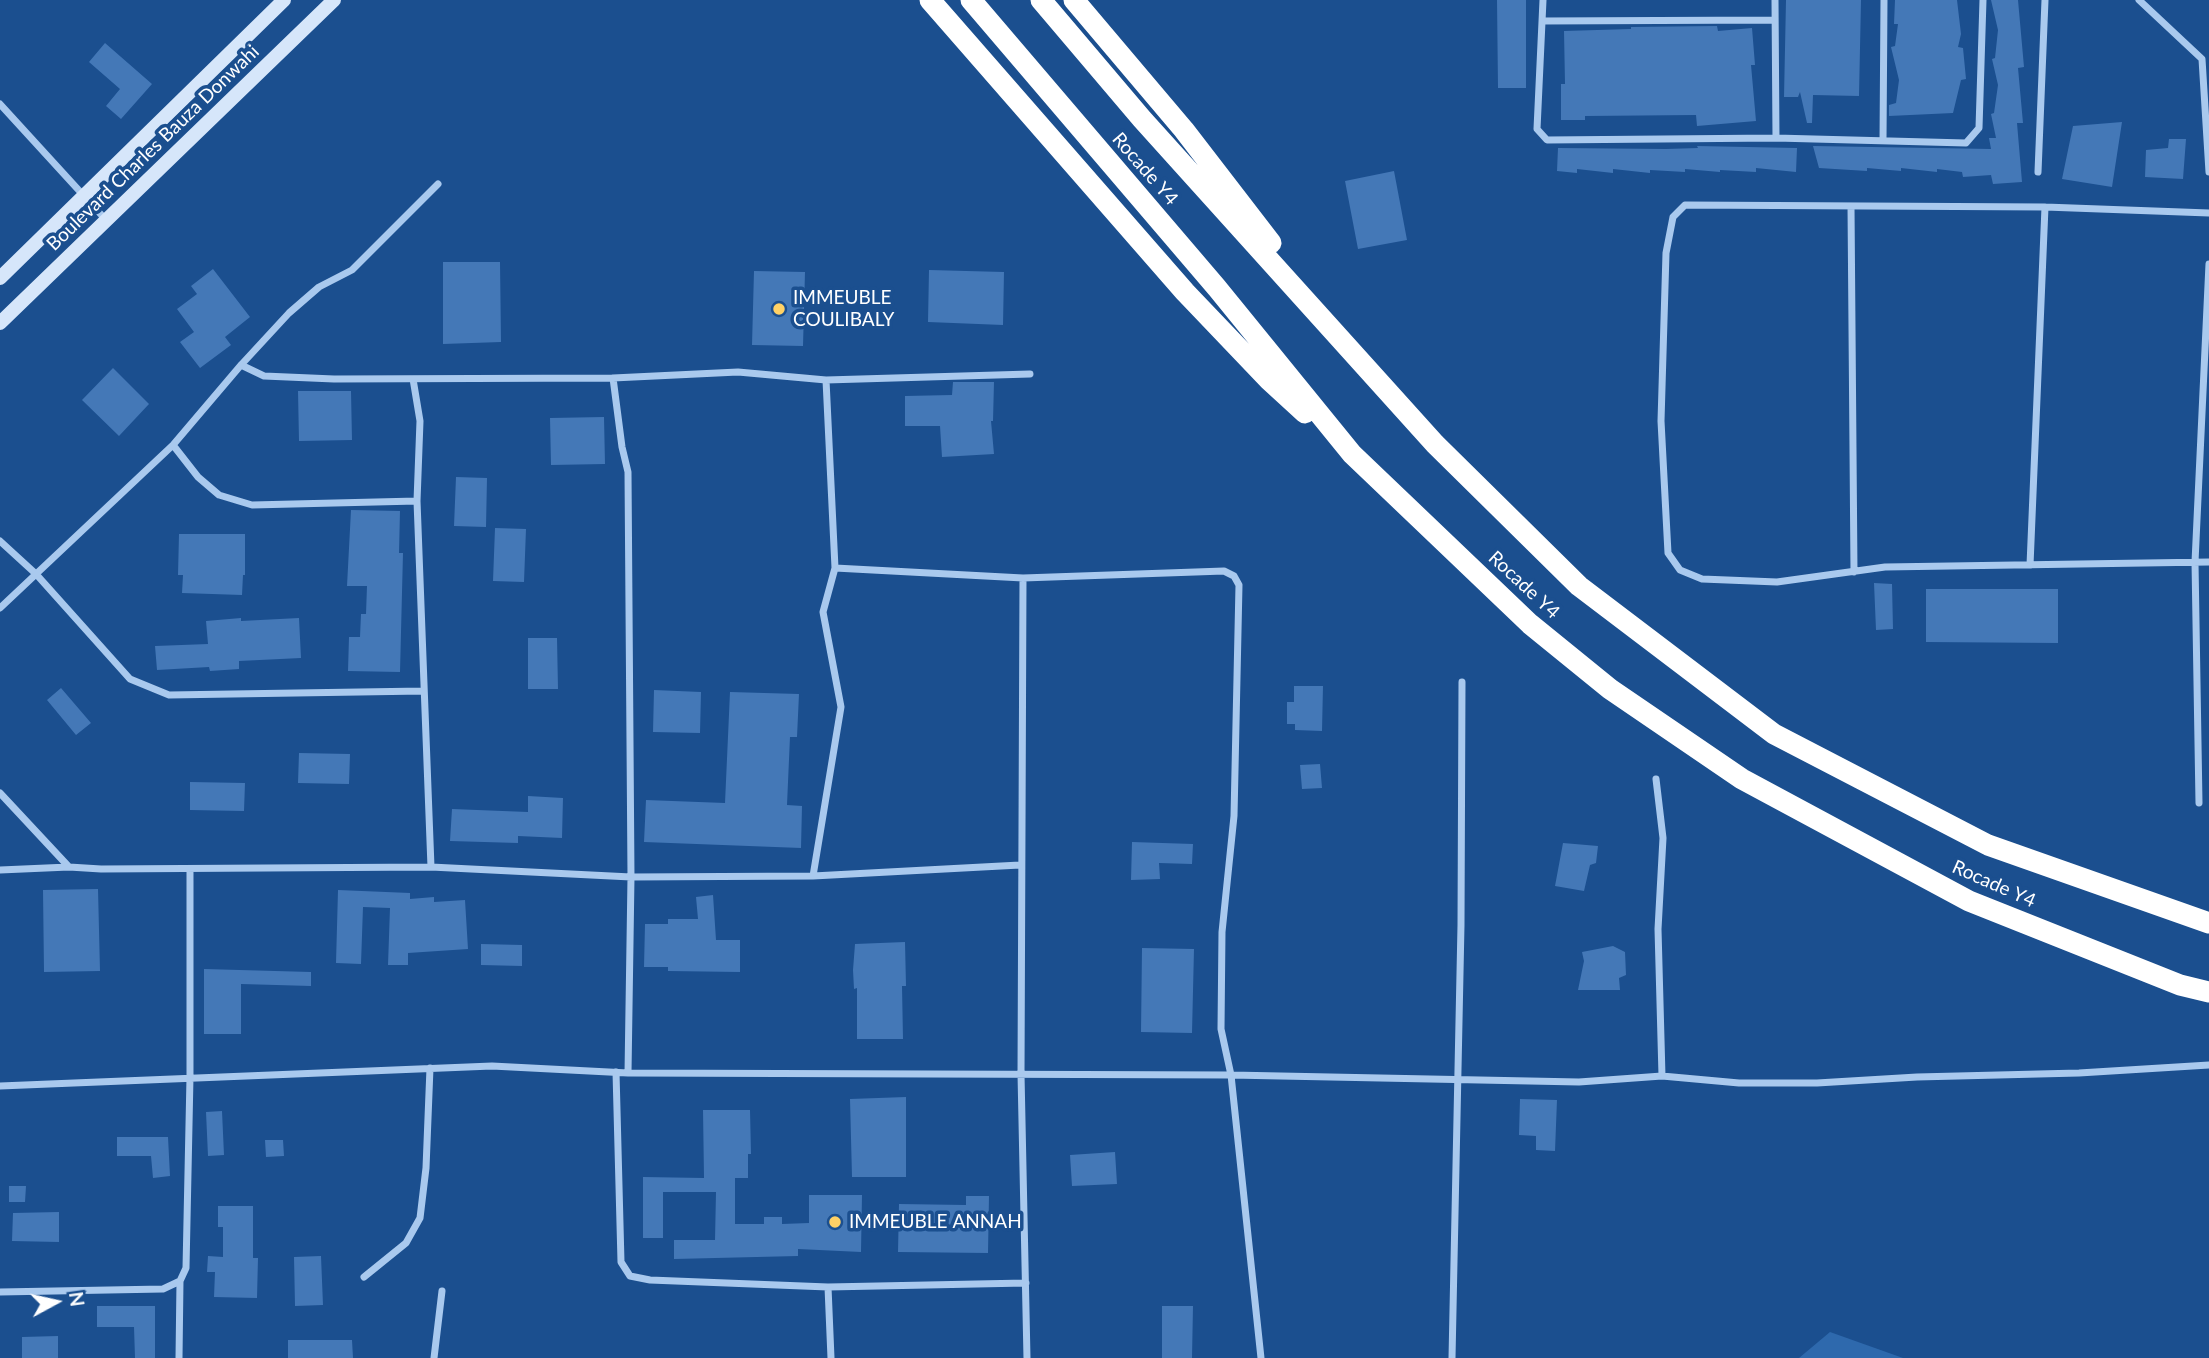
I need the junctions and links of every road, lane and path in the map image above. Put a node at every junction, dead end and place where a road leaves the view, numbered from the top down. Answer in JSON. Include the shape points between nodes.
{"nodes":[{"id":1,"x":284,"y":0,"type":"edge"},
{"id":2,"x":334,"y":0,"type":"edge"},
{"id":3,"x":930,"y":0,"type":"edge"},
{"id":4,"x":971,"y":0,"type":"edge"},
{"id":5,"x":1041,"y":0,"type":"edge"},
{"id":6,"x":1074,"y":0,"type":"edge"},
{"id":7,"x":1543,"y":0,"type":"edge"},
{"id":8,"x":1775,"y":0,"type":"edge"},
{"id":9,"x":1884,"y":0,"type":"edge"},
{"id":10,"x":1983,"y":0,"type":"edge"},
{"id":11,"x":2045,"y":0,"type":"edge"},
{"id":12,"x":2139,"y":0,"type":"edge"},
{"id":13,"x":1775,"y":20,"type":"junction"},
{"id":14,"x":1542,"y":22,"type":"junction"},
{"id":15,"x":0,"y":104,"type":"edge"},
{"id":16,"x":1776,"y":138,"type":"junction"},
{"id":17,"x":1883,"y":141,"type":"junction"},
{"id":18,"x":2038,"y":172,"type":"dead end"},
{"id":19,"x":2209,"y":172,"type":"edge"},
{"id":20,"x":438,"y":184,"type":"dead end"},
{"id":21,"x":84,"y":195,"type":"junction"},
{"id":22,"x":1852,"y":206,"type":"junction"},
{"id":23,"x":2045,"y":207,"type":"junction"},
{"id":24,"x":2209,"y":213,"type":"edge"},
{"id":25,"x":106,"y":220,"type":"junction"},
{"id":26,"x":2209,"y":264,"type":"edge"},
{"id":27,"x":0,"y":278,"type":"edge"},
{"id":28,"x":0,"y":323,"type":"edge"},
{"id":29,"x":241,"y":365,"type":"junction"},
{"id":30,"x":1363,"y":365,"type":"junction"},
{"id":31,"x":1030,"y":374,"type":"dead end"},
{"id":32,"x":613,"y":378,"type":"junction"},
{"id":33,"x":413,"y":379,"type":"junction"},
{"id":34,"x":826,"y":380,"type":"junction"},
{"id":35,"x":173,"y":445,"type":"junction"},
{"id":36,"x":1352,"y":454,"type":"junction"},
{"id":37,"x":417,"y":501,"type":"junction"},
{"id":38,"x":0,"y":541,"type":"edge"},
{"id":39,"x":2195,"y":562,"type":"junction"},
{"id":40,"x":2209,"y":562,"type":"edge"},
{"id":41,"x":2030,"y":565,"type":"junction"},
{"id":42,"x":835,"y":568,"type":"junction"},
{"id":43,"x":1854,"y":572,"type":"junction"},
{"id":44,"x":36,"y":574,"type":"junction"},
{"id":45,"x":1023,"y":578,"type":"junction"},
{"id":46,"x":0,"y":608,"type":"edge"},
{"id":47,"x":1462,"y":682,"type":"dead end"},
{"id":48,"x":424,"y":691,"type":"junction"},
{"id":49,"x":1656,"y":779,"type":"dead end"},
{"id":50,"x":0,"y":793,"type":"edge"},
{"id":51,"x":2199,"y":803,"type":"dead end"},
{"id":52,"x":1020,"y":865,"type":"junction"},
{"id":53,"x":69,"y":867,"type":"junction"},
{"id":54,"x":431,"y":867,"type":"junction"},
{"id":55,"x":190,"y":869,"type":"junction"},
{"id":56,"x":0,"y":870,"type":"edge"},
{"id":57,"x":813,"y":876,"type":"junction"},
{"id":58,"x":631,"y":877,"type":"junction"},
{"id":59,"x":2209,"y":923,"type":"edge"},
{"id":60,"x":2209,"y":992,"type":"edge"},
{"id":61,"x":2209,"y":1065,"type":"edge"},
{"id":62,"x":430,"y":1068,"type":"junction"},
{"id":63,"x":616,"y":1072,"type":"junction"},
{"id":64,"x":628,"y":1073,"type":"junction"},
{"id":65,"x":1021,"y":1074,"type":"junction"},
{"id":66,"x":1231,"y":1075,"type":"junction"},
{"id":67,"x":1662,"y":1076,"type":"junction"},
{"id":68,"x":190,"y":1077,"type":"junction"},
{"id":69,"x":1458,"y":1081,"type":"junction"},
{"id":70,"x":0,"y":1086,"type":"edge"},
{"id":71,"x":364,"y":1277,"type":"dead end"},
{"id":72,"x":180,"y":1281,"type":"junction"},
{"id":73,"x":1026,"y":1283,"type":"junction"},
{"id":74,"x":828,"y":1287,"type":"junction"},
{"id":75,"x":442,"y":1291,"type":"dead end"},
{"id":76,"x":0,"y":1292,"type":"edge"},
{"id":77,"x":179,"y":1358,"type":"edge"},
{"id":78,"x":434,"y":1358,"type":"edge"},
{"id":79,"x":831,"y":1358,"type":"edge"},
{"id":80,"x":1027,"y":1358,"type":"edge"},
{"id":81,"x":1261,"y":1358,"type":"edge"},
{"id":82,"x":1452,"y":1358,"type":"edge"}],
"edges":[{"from":1,"to":21,"type":"main road","name":"Boulevard Charles Bauza Donwahi"},
{"from":2,"to":25,"type":"main road","name":"Boulevard Charles Bauza Donwahi"},
{"from":3,"to":36,"type":"highway","via":[[1204,311],[1269,380]]},
{"from":4,"to":36,"type":"highway","name":"Rocade Y4"},
{"from":5,"to":30,"type":"highway","name":"Rocade Y4"},
{"from":6,"to":30,"type":"highway","via":[[1184,130]]},
{"from":7,"to":14,"type":"street"},
{"from":8,"to":13,"type":"street"},
{"from":9,"to":17,"type":"street"},
{"from":10,"to":17,"type":"street","via":[[1979,128],[1966,143]]},
{"from":11,"to":18,"type":"street"},
{"from":12,"to":19,"type":"street","via":[[2202,58]]},
{"from":13,"to":14,"type":"street"},
{"from":13,"to":16,"type":"street"},
{"from":14,"to":16,"type":"street","via":[[1537,129],[1547,140]]},
{"from":15,"to":21,"type":"street"},
{"from":16,"to":17,"type":"street"},
{"from":20,"to":29,"type":"street","via":[[352,270],[319,287],[289,313]]},
{"from":21,"to":25,"type":"street"},
{"from":21,"to":27,"type":"main road","name":"Boulevard Charles Bauza Donwahi"},
{"from":22,"to":23,"type":"street"},
{"from":22,"to":43,"type":"street"},
{"from":22,"to":43,"type":"street","via":[[1685,205],[1673,217],[1666,253],[1661,421],[1668,553],[1680,570],[1702,579],[1777,582]]},
{"from":23,"to":24,"type":"street"},
{"from":23,"to":41,"type":"street"},
{"from":25,"to":28,"type":"main road","name":"Boulevard Charles Bauza Donwahi"},
{"from":26,"to":39,"type":"street"},
{"from":29,"to":33,"type":"street","via":[[264,376]]},
{"from":29,"to":35,"type":"street"},
{"from":30,"to":59,"type":"highway","name":"Rocade Y4","via":[[1435,444],[1579,586],[1774,734],[1987,845]]},
{"from":31,"to":34,"type":"street"},
{"from":32,"to":33,"type":"street"},
{"from":32,"to":34,"type":"street","via":[[738,372]]},
{"from":32,"to":58,"type":"street","via":[[628,472]]},
{"from":33,"to":37,"type":"street","via":[[420,421]]},
{"from":34,"to":42,"type":"street"},
{"from":35,"to":37,"type":"street","via":[[219,495],[252,505]]},
{"from":35,"to":44,"type":"street"},
{"from":36,"to":60,"type":"highway","name":"Rocade Y4","via":[[1530,624],[1610,689],[1742,779],[1969,901],[2180,985]]},
{"from":37,"to":48,"type":"street"},
{"from":38,"to":44,"type":"street"},
{"from":39,"to":40,"type":"street"},
{"from":39,"to":41,"type":"street"},
{"from":39,"to":51,"type":"street"},
{"from":41,"to":43,"type":"street","via":[[1885,567]]},
{"from":42,"to":45,"type":"street"},
{"from":42,"to":57,"type":"street","via":[[823,612],[841,707]]},
{"from":44,"to":46,"type":"street"},
{"from":44,"to":48,"type":"street","via":[[130,679],[169,695]]},
{"from":45,"to":52,"type":"street"},
{"from":45,"to":66,"type":"street","via":[[1224,571],[1239,584],[1234,816],[1222,932],[1221,1028]]},
{"from":47,"to":69,"type":"street"},
{"from":48,"to":54,"type":"street"},
{"from":49,"to":67,"type":"street","via":[[1663,838],[1658,929]]},
{"from":50,"to":53,"type":"street"},
{"from":52,"to":57,"type":"street"},
{"from":52,"to":65,"type":"street"},
{"from":53,"to":55,"type":"street"},
{"from":53,"to":56,"type":"street"},
{"from":54,"to":55,"type":"street"},
{"from":54,"to":58,"type":"street"},
{"from":55,"to":68,"type":"street"},
{"from":57,"to":58,"type":"street"},
{"from":58,"to":64,"type":"street"},
{"from":61,"to":67,"type":"street","via":[[1817,1083],[1739,1083]]},
{"from":62,"to":63,"type":"street"},
{"from":62,"to":68,"type":"street"},
{"from":62,"to":71,"type":"street","via":[[420,1218],[406,1243]]},
{"from":63,"to":64,"type":"street"},
{"from":63,"to":74,"type":"street","via":[[621,1262],[630,1276]]},
{"from":64,"to":65,"type":"street"},
{"from":65,"to":66,"type":"street"},
{"from":65,"to":73,"type":"street"},
{"from":66,"to":69,"type":"street"},
{"from":66,"to":81,"type":"street"},
{"from":67,"to":69,"type":"street","via":[[1579,1082]]},
{"from":68,"to":70,"type":"street"},
{"from":68,"to":72,"type":"street","via":[[186,1268]]},
{"from":69,"to":82,"type":"street"},
{"from":72,"to":76,"type":"street","via":[[163,1289]]},
{"from":72,"to":77,"type":"street"},
{"from":73,"to":74,"type":"street"},
{"from":73,"to":80,"type":"street"},
{"from":74,"to":79,"type":"street"},
{"from":75,"to":78,"type":"street"}]}
